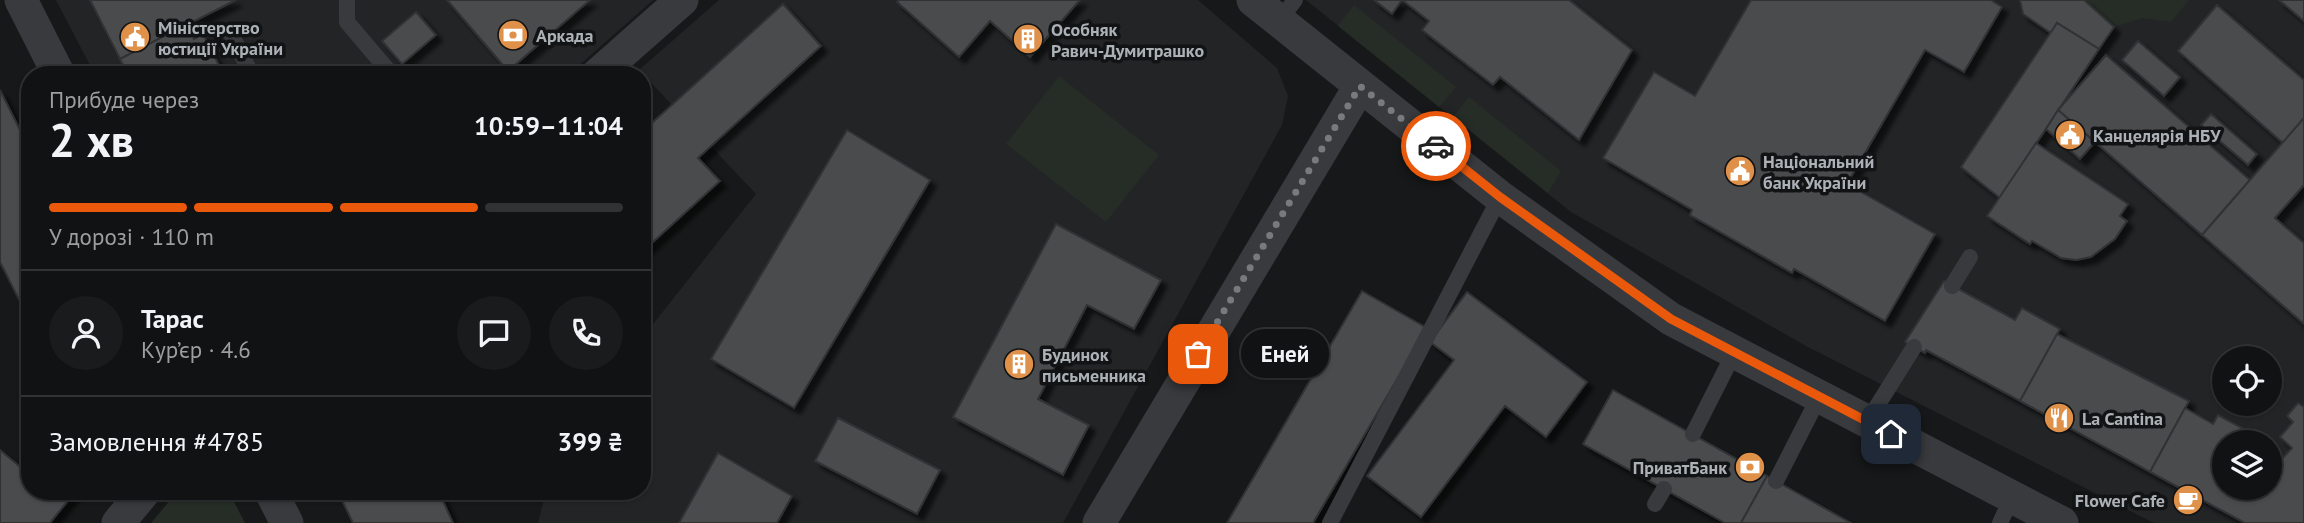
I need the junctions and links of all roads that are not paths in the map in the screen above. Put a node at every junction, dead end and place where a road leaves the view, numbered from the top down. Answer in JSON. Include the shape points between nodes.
{"nodes":[{"id":1,"x":21,"y":0,"type":"edge"},
{"id":2,"x":347,"y":0,"type":"edge"},
{"id":3,"x":682,"y":0,"type":"edge"},
{"id":4,"x":1253,"y":0,"type":"edge"},
{"id":5,"x":1287,"y":10,"type":"edge"},
{"id":6,"x":229,"y":30,"type":"dead end"},
{"id":7,"x":54,"y":66,"type":"edge"},
{"id":8,"x":247,"y":66,"type":"edge"},
{"id":9,"x":384,"y":66,"type":"edge"},
{"id":10,"x":607,"y":66,"type":"edge"},
{"id":11,"x":1360,"y":86,"type":"junction"},
{"id":12,"x":1500,"y":197,"type":"junction"},
{"id":13,"x":1970,"y":257,"type":"dead end"},
{"id":14,"x":1952,"y":286,"type":"dead end"},
{"id":15,"x":1914,"y":346,"type":"dead end"},
{"id":16,"x":1734,"y":353,"type":"junction"},
{"id":17,"x":1819,"y":397,"type":"junction"},
{"id":18,"x":1867,"y":422,"type":"junction"},
{"id":19,"x":1693,"y":434,"type":"dead end"},
{"id":20,"x":1776,"y":481,"type":"dead end"},
{"id":21,"x":1664,"y":489,"type":"dead end"},
{"id":22,"x":137,"y":500,"type":"edge"},
{"id":23,"x":275,"y":500,"type":"edge"},
{"id":24,"x":1655,"y":504,"type":"dead end"},
{"id":25,"x":2006,"y":510,"type":"edge"},
{"id":26,"x":118,"y":523,"type":"edge"},
{"id":27,"x":286,"y":523,"type":"edge"},
{"id":28,"x":1099,"y":523,"type":"edge"},
{"id":29,"x":1330,"y":523,"type":"edge"},
{"id":30,"x":2062,"y":523,"type":"edge"}],
"edges":[{"from":1,"to":7,"type":"street"},
{"from":2,"to":9,"type":"lane","via":[[345,13],[352,30]]},
{"from":3,"to":10,"type":"street"},
{"from":4,"to":5,"type":"street"},
{"from":5,"to":11,"type":"street"},
{"from":6,"to":8,"type":"lane"},
{"from":11,"to":12,"type":"street"},
{"from":11,"to":28,"type":"street"},
{"from":12,"to":16,"type":"street","via":[[1671,319]]},
{"from":12,"to":29,"type":"lane"},
{"from":13,"to":14,"type":"lane"},
{"from":15,"to":18,"type":"lane"},
{"from":16,"to":17,"type":"street"},
{"from":16,"to":19,"type":"lane"},
{"from":17,"to":18,"type":"street"},
{"from":17,"to":20,"type":"lane"},
{"from":18,"to":25,"type":"street"},
{"from":21,"to":24,"type":"lane"},
{"from":22,"to":26,"type":"street"},
{"from":23,"to":27,"type":"street"},
{"from":25,"to":30,"type":"street"}]}
